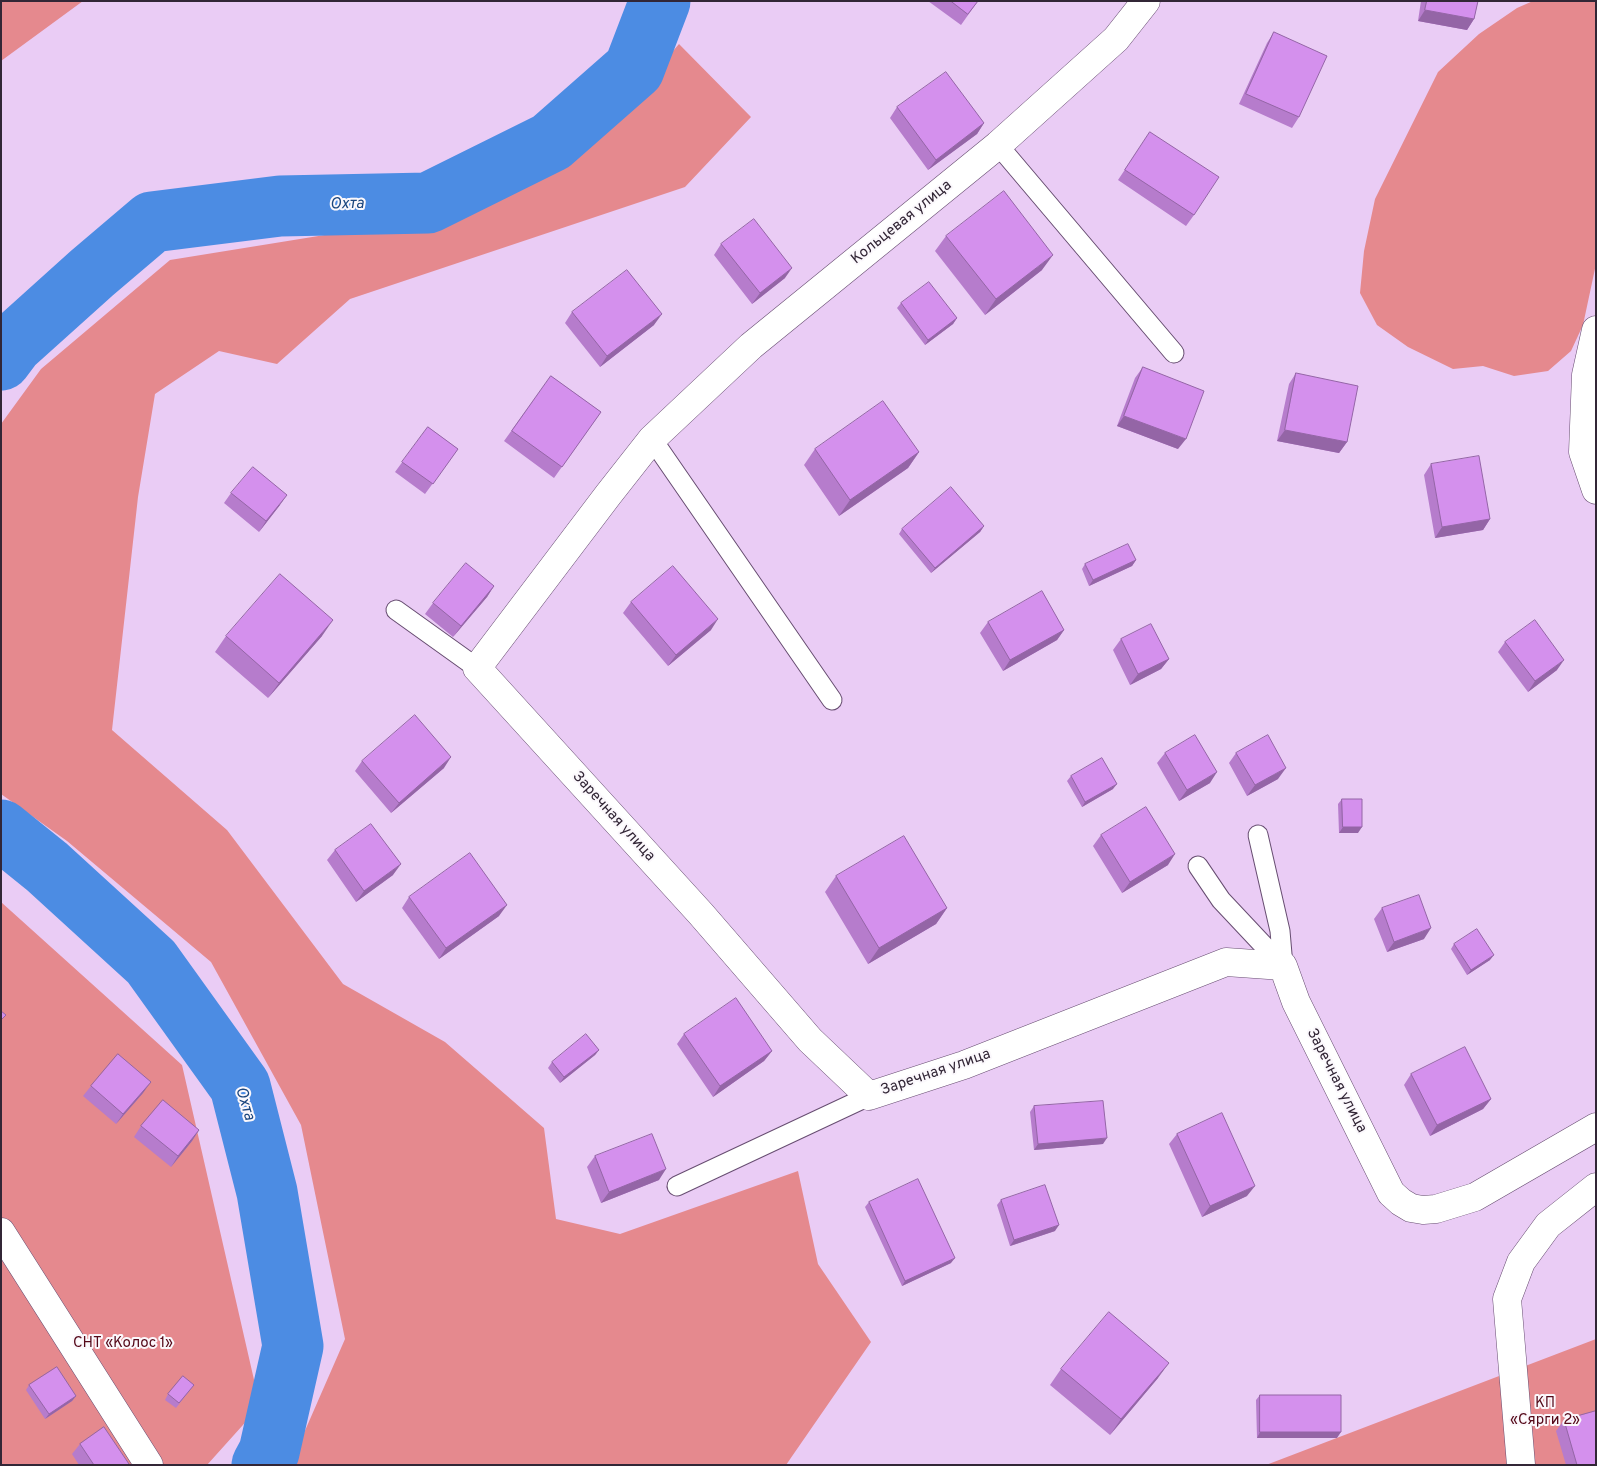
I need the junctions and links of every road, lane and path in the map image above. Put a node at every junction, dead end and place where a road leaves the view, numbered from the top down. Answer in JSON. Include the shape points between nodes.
{"nodes":[{"id":1,"x":1146,"y":1,"type":"edge"},
{"id":2,"x":998,"y":145,"type":"junction"},
{"id":3,"x":1596,"y":330,"type":"edge"},
{"id":4,"x":1174,"y":353,"type":"dead end"},
{"id":5,"x":652,"y":439,"type":"junction"},
{"id":6,"x":1596,"y":490,"type":"edge"},
{"id":7,"x":396,"y":610,"type":"dead end"},
{"id":8,"x":477,"y":668,"type":"junction"},
{"id":9,"x":832,"y":700,"type":"dead end"},
{"id":10,"x":1258,"y":835,"type":"dead end"},
{"id":11,"x":1198,"y":866,"type":"dead end"},
{"id":12,"x":1283,"y":966,"type":"junction"},
{"id":13,"x":870,"y":1096,"type":"junction"},
{"id":14,"x":1596,"y":1127,"type":"edge"},
{"id":15,"x":677,"y":1186,"type":"dead end"},
{"id":16,"x":1596,"y":1187,"type":"edge"},
{"id":17,"x":1,"y":1232,"type":"edge"},
{"id":18,"x":149,"y":1465,"type":"edge"},
{"id":19,"x":1521,"y":1465,"type":"edge"}],
"edges":[{"from":1,"to":2,"type":"street","name":"Кольцевая улица","via":[[1116,39]]},
{"from":2,"to":4,"type":"lane"},
{"from":2,"to":5,"type":"street","name":"Кольцевая улица","via":[[751,346]]},
{"from":3,"to":6,"type":"street","via":[[1586,375],[1583,452]]},
{"from":5,"to":8,"type":"street"},
{"from":5,"to":9,"type":"lane"},
{"from":7,"to":8,"type":"lane"},
{"from":8,"to":13,"type":"street","name":"Заречная улица","via":[[701,914],[810,1040]]},
{"from":10,"to":12,"type":"lane","via":[[1280,931]]},
{"from":11,"to":12,"type":"lane","via":[[1220,900]]},
{"from":12,"to":13,"type":"street","name":"Заречная улица","via":[[1226,962],[964,1065]]},
{"from":12,"to":14,"type":"street","name":"Заречная улица","via":[[1296,1002],[1391,1193],[1411,1208],[1436,1209],[1475,1197]]},
{"from":13,"to":15,"type":"lane"},
{"from":16,"to":19,"type":"street","via":[[1548,1225],[1521,1262],[1507,1299]]},
{"from":17,"to":18,"type":"street"}]}
